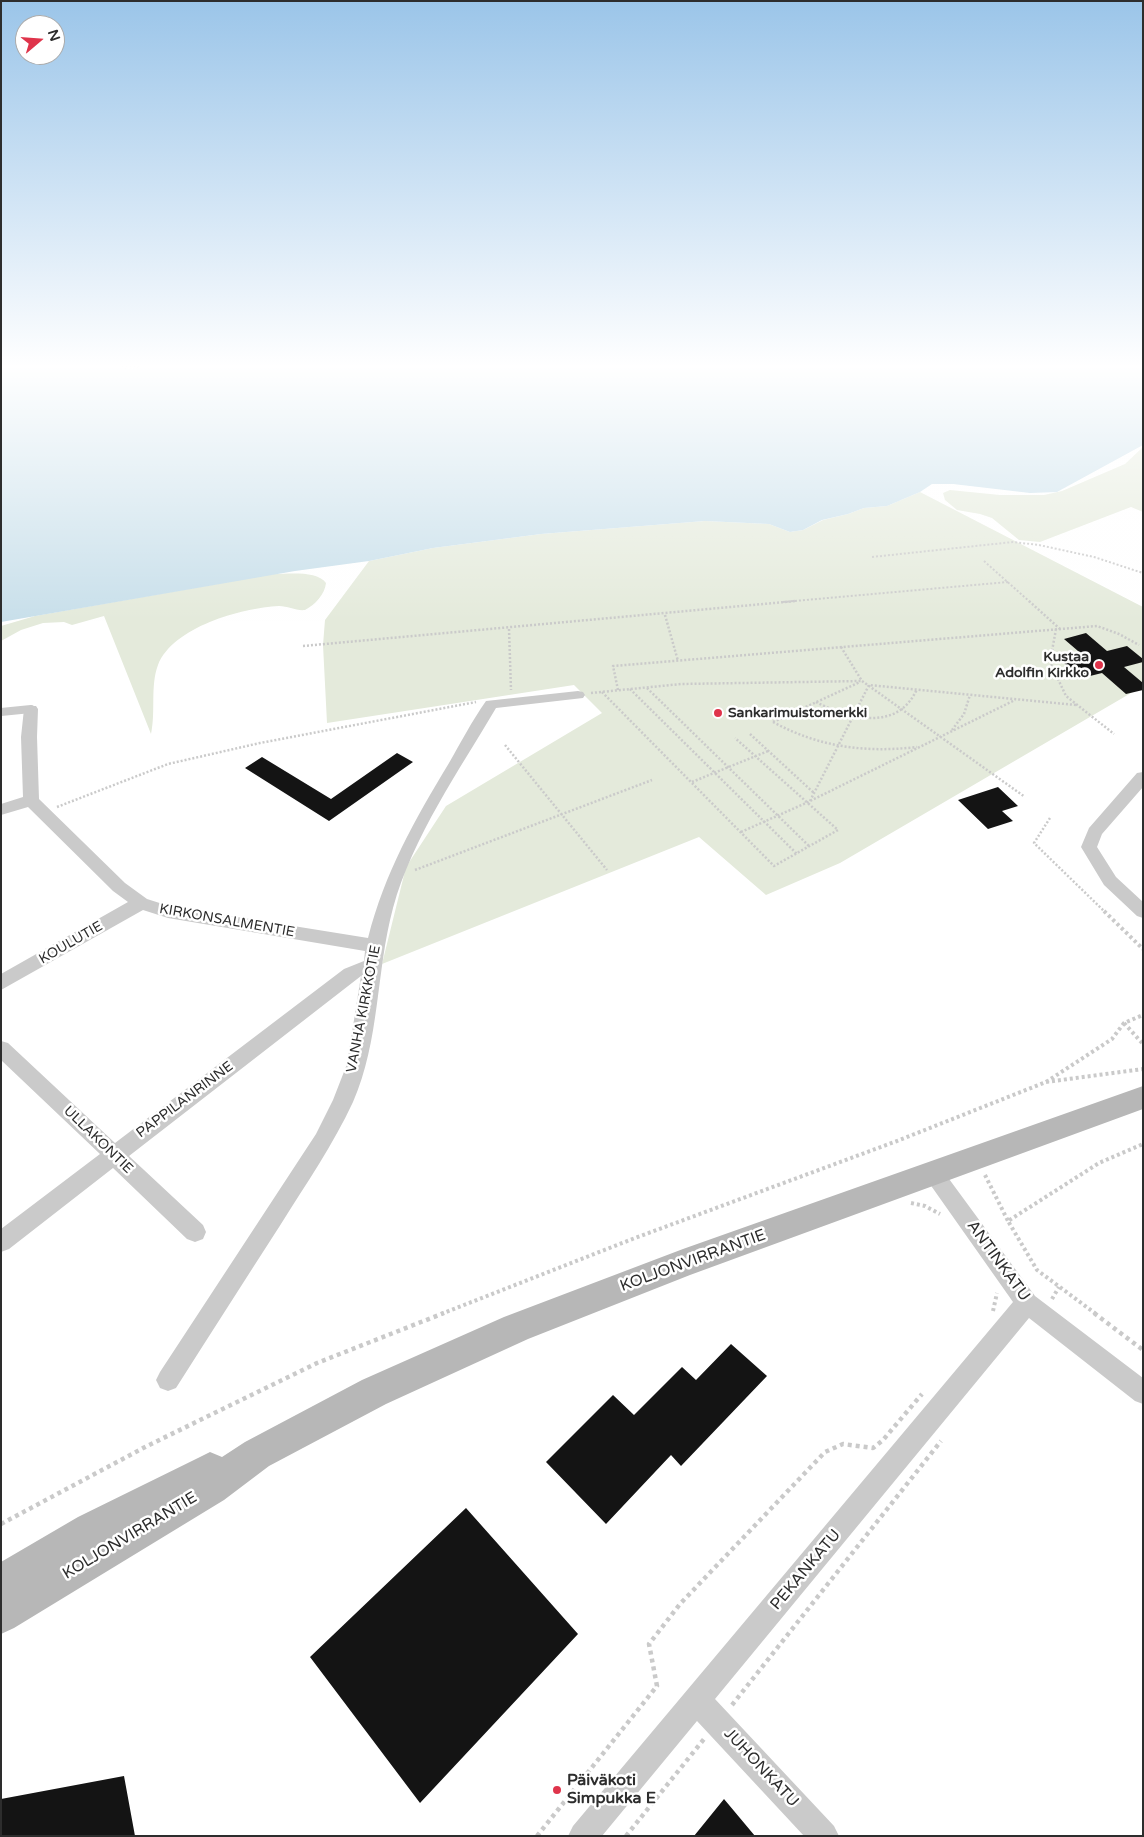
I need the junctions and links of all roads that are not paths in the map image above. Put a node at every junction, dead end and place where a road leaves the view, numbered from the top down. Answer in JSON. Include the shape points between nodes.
{"nodes":[{"id":1,"x":578,"y":695,"type":"road end"},
{"id":2,"x":31,"y":708,"type":"joint"},
{"id":3,"x":1,"y":712,"type":"edge"},
{"id":4,"x":1143,"y":777,"type":"edge"},
{"id":5,"x":31,"y":800,"type":"junction"},
{"id":6,"x":1,"y":810,"type":"edge"},
{"id":7,"x":142,"y":903,"type":"junction"},
{"id":8,"x":1143,"y":912,"type":"edge"},
{"id":9,"x":373,"y":956,"type":"junction"},
{"id":10,"x":1,"y":983,"type":"edge"},
{"id":11,"x":1,"y":1048,"type":"edge"},
{"id":12,"x":1143,"y":1098,"type":"edge"},
{"id":13,"x":114,"y":1155,"type":"junction"},
{"id":14,"x":934,"y":1174,"type":"junction"},
{"id":15,"x":195,"y":1232,"type":"dead end"},
{"id":16,"x":1,"y":1242,"type":"edge"},
{"id":17,"x":1035,"y":1309,"type":"junction"},
{"id":18,"x":168,"y":1380,"type":"dead end"},
{"id":19,"x":1143,"y":1393,"type":"edge"},
{"id":20,"x":257,"y":1454,"type":"junction"},
{"id":21,"x":1,"y":1583,"type":"edge"},
{"id":22,"x":1,"y":1615,"type":"edge"},
{"id":23,"x":697,"y":1701,"type":"junction"},
{"id":24,"x":583,"y":1836,"type":"edge"},
{"id":25,"x":824,"y":1836,"type":"edge"}],
"edges":[{"from":1,"to":9,"type":"street","name":"VANHA KIRKKOTIE","via":[[491,704],[426,814],[404,859],[385,906]]},
{"from":2,"to":3,"type":"lane"},
{"from":2,"to":5,"type":"street"},
{"from":4,"to":8,"type":"street","via":[[1095,832],[1089,847],[1110,881]]},
{"from":5,"to":6,"type":"street"},
{"from":5,"to":7,"type":"street","name":"KIRKONSALMENTIE","via":[[119,887]]},
{"from":7,"to":9,"type":"street","name":"KIRKONSALMENTIE","via":[[168,912]]},
{"from":7,"to":10,"type":"street","name":"KOULUTIE"},
{"from":9,"to":13,"type":"street","name":"PAPPILANRINNE"},
{"from":9,"to":18,"type":"street","name":"VANHA KIRKKOTIE","via":[[357,1064],[343,1101],[323,1140]]},
{"from":11,"to":13,"type":"street","name":"ULLAKONTIE"},
{"from":12,"to":14,"type":"main road","name":"KOLJONVIRRANTIE"},
{"from":13,"to":15,"type":"street","name":"ULLAKONTIE"},
{"from":13,"to":16,"type":"street","name":"PAPPILANRINNE"},
{"from":14,"to":17,"type":"street","name":"ANTINKATU"},
{"from":14,"to":20,"type":"main road","name":"KOLJONVIRRANTIE","via":[[683,1263],[516,1328],[374,1392]]},
{"from":17,"to":19,"type":"street","name":"ANTINKATU"},
{"from":17,"to":23,"type":"street","name":"PEKANKATU"},
{"from":20,"to":21,"type":"main road","name":"KOLJONVIRRANTIE","via":[[210,1470],[91,1530]]},
{"from":20,"to":22,"type":"main road","name":"KOLJONVIRRANTIE","via":[[211,1487]]},
{"from":23,"to":24,"type":"street","name":"PEKANKATU"},
{"from":23,"to":25,"type":"street","name":"JUHONKATU"}]}
